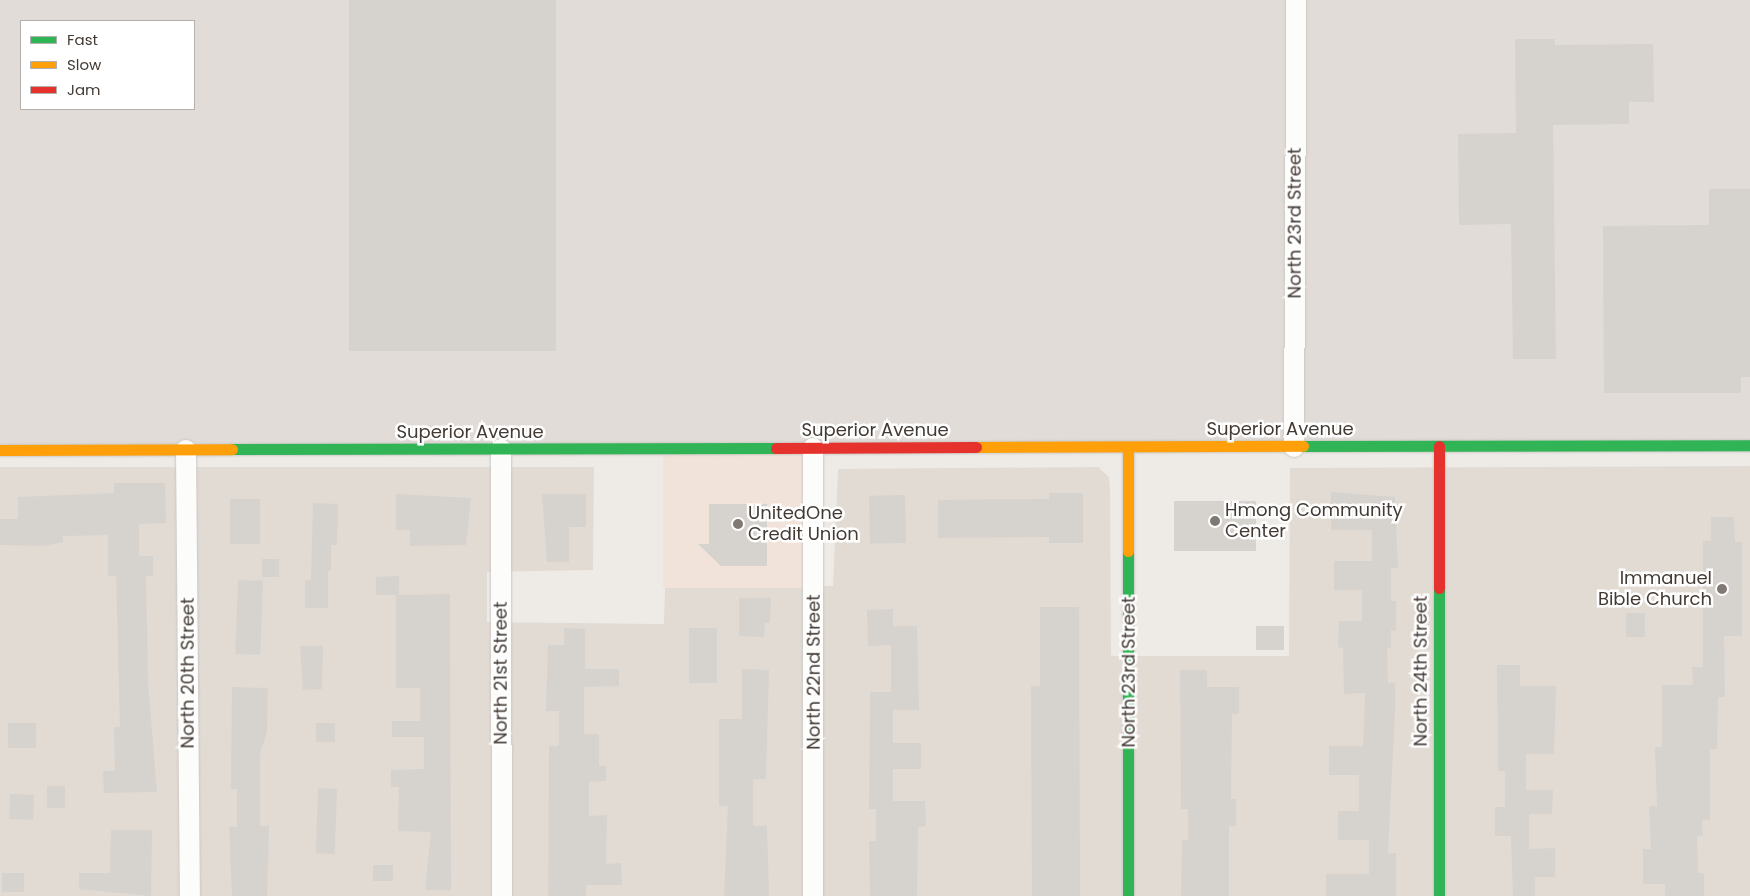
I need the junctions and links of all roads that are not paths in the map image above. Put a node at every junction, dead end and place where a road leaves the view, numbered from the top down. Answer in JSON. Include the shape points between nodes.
{"nodes":[{"id":1,"x":1296,"y":0,"type":"edge"},
{"id":2,"x":1750,"y":445,"type":"edge"},
{"id":3,"x":1439,"y":446,"type":"junction"},
{"id":4,"x":1294,"y":447,"type":"junction"},
{"id":5,"x":812,"y":448,"type":"junction"},
{"id":6,"x":1128,"y":448,"type":"junction"},
{"id":7,"x":501,"y":449,"type":"junction"},
{"id":8,"x":0,"y":450,"type":"edge"},
{"id":9,"x":186,"y":450,"type":"junction"},
{"id":10,"x":190,"y":896,"type":"edge"},
{"id":11,"x":502,"y":896,"type":"edge"},
{"id":12,"x":813,"y":896,"type":"edge"},
{"id":13,"x":1128,"y":896,"type":"edge"},
{"id":14,"x":1440,"y":896,"type":"edge"}],
"edges":[{"from":1,"to":4,"type":"street","name":"North 23rd Street"},
{"from":2,"to":3,"type":"street","name":"Superior Avenue"},
{"from":3,"to":4,"type":"street","name":"Superior Avenue"},
{"from":3,"to":14,"type":"street","name":"North 24th Street"},
{"from":4,"to":6,"type":"street","name":"Superior Avenue"},
{"from":5,"to":6,"type":"street","name":"Superior Avenue"},
{"from":5,"to":7,"type":"street","name":"Superior Avenue"},
{"from":5,"to":12,"type":"street","name":"North 22nd Street"},
{"from":6,"to":13,"type":"street","name":"North 23rd Street"},
{"from":7,"to":9,"type":"street","name":"Superior Avenue"},
{"from":7,"to":11,"type":"street","name":"North 21st Street"},
{"from":8,"to":9,"type":"street","name":"Superior Avenue"},
{"from":9,"to":10,"type":"street","name":"North 20th Street"}]}
